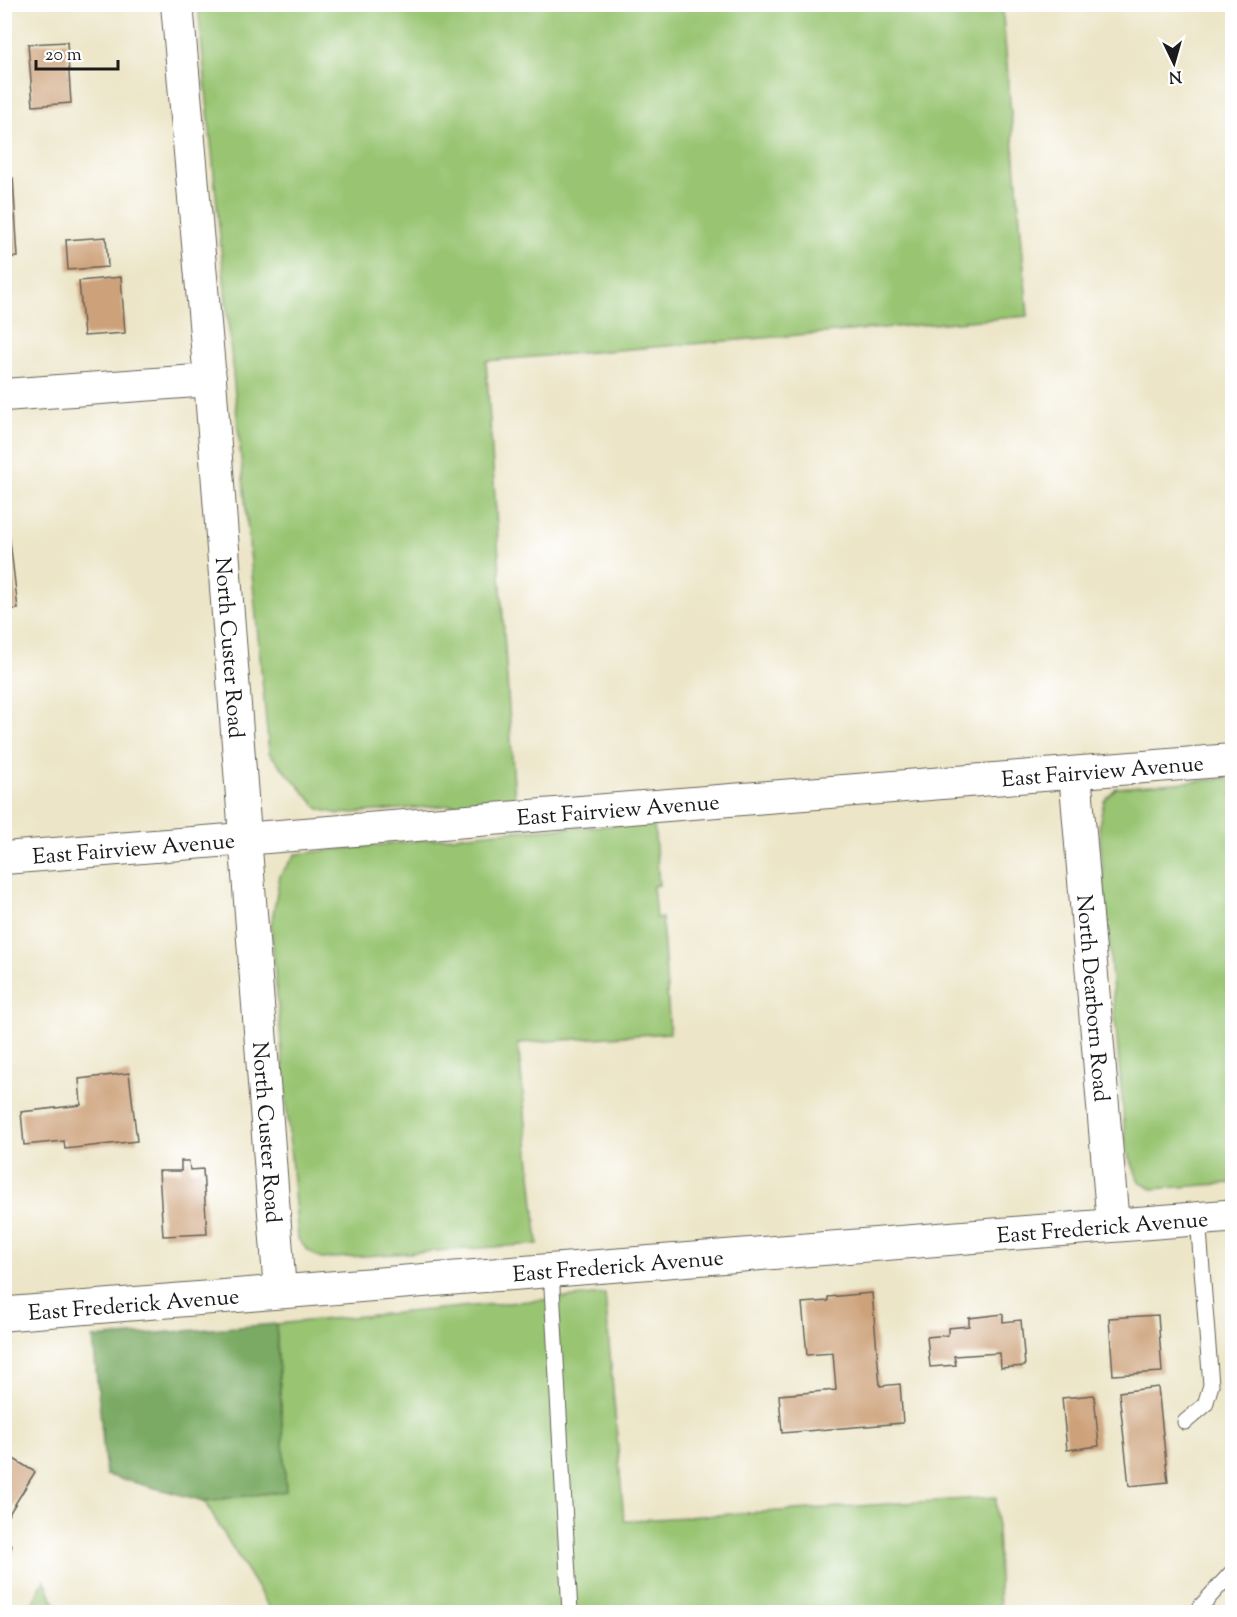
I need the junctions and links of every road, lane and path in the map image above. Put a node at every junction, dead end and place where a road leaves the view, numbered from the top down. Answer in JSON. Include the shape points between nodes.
{"nodes":[{"id":1,"x":177,"y":4,"type":"edge"},
{"id":2,"x":210,"y":380,"type":"junction"},
{"id":3,"x":4,"y":395,"type":"edge"},
{"id":4,"x":1233,"y":760,"type":"edge"},
{"id":5,"x":1075,"y":773,"type":"junction"},
{"id":6,"x":245,"y":837,"type":"junction"},
{"id":7,"x":4,"y":858,"type":"edge"},
{"id":8,"x":1233,"y":1216,"type":"edge"},
{"id":9,"x":1198,"y":1218,"type":"junction"},
{"id":10,"x":1113,"y":1225,"type":"junction"},
{"id":11,"x":551,"y":1270,"type":"junction"},
{"id":12,"x":280,"y":1291,"type":"junction"},
{"id":13,"x":4,"y":1314,"type":"edge"},
{"id":14,"x":1185,"y":1422,"type":"dead end"},
{"id":15,"x":1233,"y":1572,"type":"edge"},
{"id":16,"x":570,"y":1612,"type":"edge"},
{"id":17,"x":1202,"y":1612,"type":"edge"}],
"edges":[{"from":1,"to":2,"type":"street","name":"North Custer Road"},
{"from":2,"to":3,"type":"street"},
{"from":2,"to":6,"type":"street","name":"North Custer Road"},
{"from":4,"to":5,"type":"street","name":"East Fairview Avenue"},
{"from":5,"to":6,"type":"street","name":"East Fairview Avenue"},
{"from":5,"to":10,"type":"street","name":"North Dearborn Road"},
{"from":6,"to":7,"type":"street","name":"East Fairview Avenue"},
{"from":6,"to":12,"type":"street","name":"North Custer Road"},
{"from":8,"to":9,"type":"main road","name":"East Frederick Avenue"},
{"from":9,"to":10,"type":"main road","name":"East Frederick Avenue"},
{"from":9,"to":14,"type":"lane","via":[[1211,1385],[1205,1405]]},
{"from":10,"to":11,"type":"main road","name":"East Frederick Avenue"},
{"from":11,"to":12,"type":"main road","name":"East Frederick Avenue"},
{"from":11,"to":16,"type":"lane"},
{"from":12,"to":13,"type":"main road","name":"East Frederick Avenue"},
{"from":15,"to":17,"type":"lane","via":[[1201,1606]]}]}
